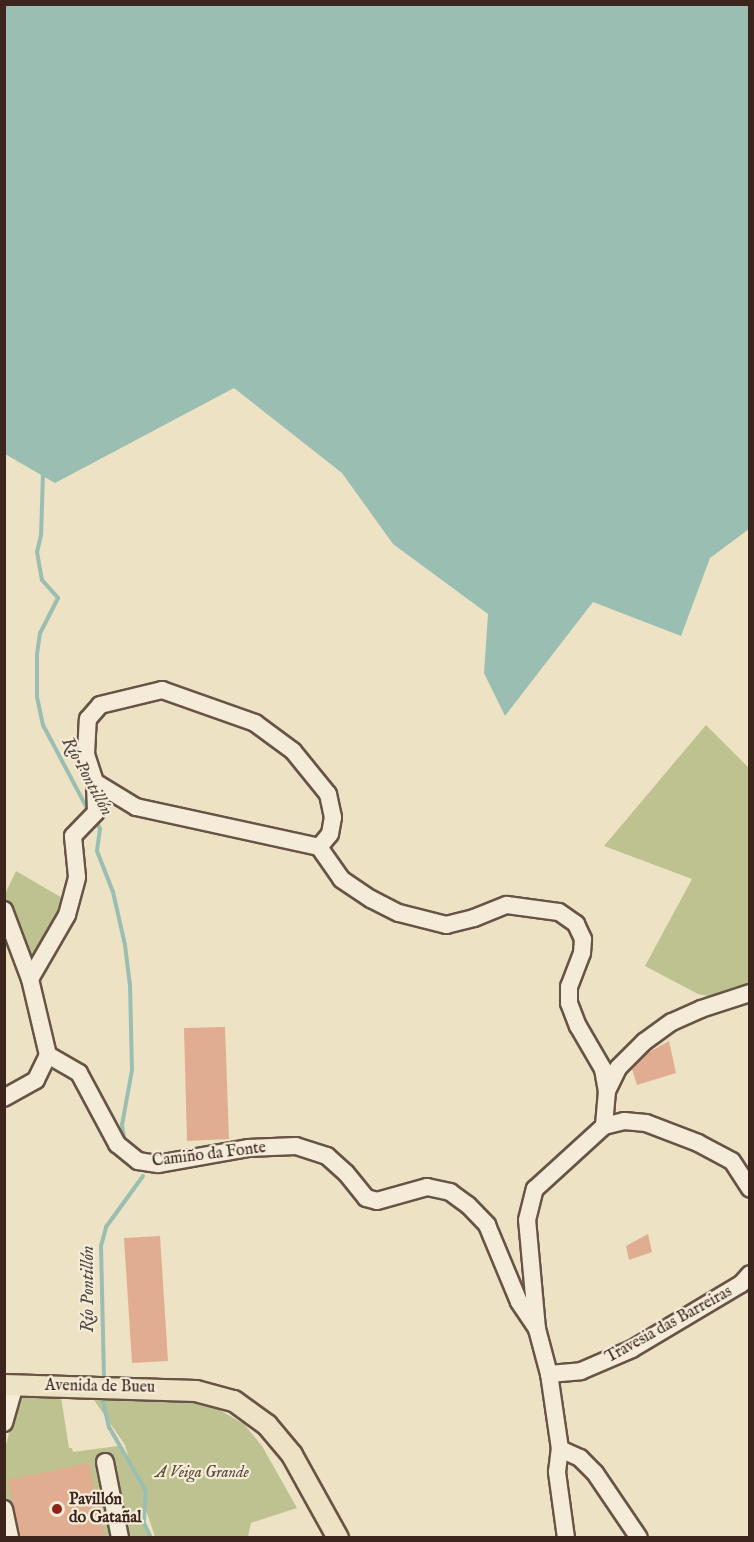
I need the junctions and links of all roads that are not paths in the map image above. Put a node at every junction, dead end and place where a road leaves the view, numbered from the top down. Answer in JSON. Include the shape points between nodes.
{"nodes":[{"id":1,"x":94,"y":782,"type":"junction"},
{"id":2,"x":319,"y":847,"type":"junction"},
{"id":3,"x":4,"y":910,"type":"edge"},
{"id":4,"x":30,"y":979,"type":"junction"},
{"id":5,"x":750,"y":993,"type":"edge"},
{"id":6,"x":48,"y":1055,"type":"junction"},
{"id":7,"x":607,"y":1090,"type":"junction"},
{"id":8,"x":4,"y":1098,"type":"edge"},
{"id":9,"x":604,"y":1126,"type":"junction"},
{"id":10,"x":750,"y":1189,"type":"edge"},
{"id":11,"x":750,"y":1274,"type":"edge"},
{"id":12,"x":537,"y":1329,"type":"junction"},
{"id":13,"x":549,"y":1374,"type":"junction"},
{"id":14,"x":10,"y":1385,"type":"edge"},
{"id":15,"x":4,"y":1423,"type":"edge"},
{"id":16,"x":560,"y":1449,"type":"junction"},
{"id":17,"x":105,"y":1462,"type":"dead end"},
{"id":18,"x":4,"y":1509,"type":"edge"},
{"id":19,"x":10,"y":1538,"type":"edge"},
{"id":20,"x":120,"y":1538,"type":"edge"},
{"id":21,"x":338,"y":1538,"type":"edge"},
{"id":22,"x":567,"y":1538,"type":"edge"},
{"id":23,"x":639,"y":1538,"type":"edge"}],
"edges":[{"from":1,"to":2,"type":"street","via":[[136,807]]},
{"from":1,"to":2,"type":"street","via":[[86,754],[88,719],[100,705],[162,690],[255,723],[293,751],[328,794],[333,818],[330,834]]},
{"from":1,"to":4,"type":"street","via":[[91,816],[73,836],[77,877],[67,915]]},
{"from":2,"to":7,"type":"street","via":[[341,879],[399,912],[446,926],[507,904],[559,912],[576,924],[583,939],[582,954],[569,987],[569,1003],[603,1070]]},
{"from":3,"to":4,"type":"street"},
{"from":4,"to":6,"type":"street"},
{"from":5,"to":7,"type":"street","via":[[672,1022],[618,1068]]},
{"from":6,"to":8,"type":"street","via":[[36,1080]]},
{"from":6,"to":12,"type":"street","name":"Camiño da Fonte","via":[[79,1072],[117,1144],[138,1161],[158,1164],[248,1148],[296,1146],[327,1156],[366,1198],[377,1201],[427,1187],[450,1192],[487,1226],[519,1302]]},
{"from":7,"to":9,"type":"street"},
{"from":9,"to":10,"type":"street","via":[[624,1121],[646,1124],[698,1143],[732,1161]]},
{"from":9,"to":12,"type":"street","via":[[535,1189],[527,1220]]},
{"from":11,"to":13,"type":"street","name":"Travesia das Barreiras","via":[[741,1284],[632,1349],[581,1371]]},
{"from":12,"to":13,"type":"street"},
{"from":13,"to":16,"type":"street"},
{"from":14,"to":15,"type":"street"},
{"from":14,"to":21,"type":"main road","name":"Avenida de Bueu","via":[[196,1391],[234,1401],[267,1425],[292,1455]]},
{"from":16,"to":22,"type":"street","via":[[557,1472]]},
{"from":16,"to":23,"type":"street","via":[[580,1458],[595,1473]]},
{"from":17,"to":20,"type":"street"},
{"from":18,"to":19,"type":"street"}]}
